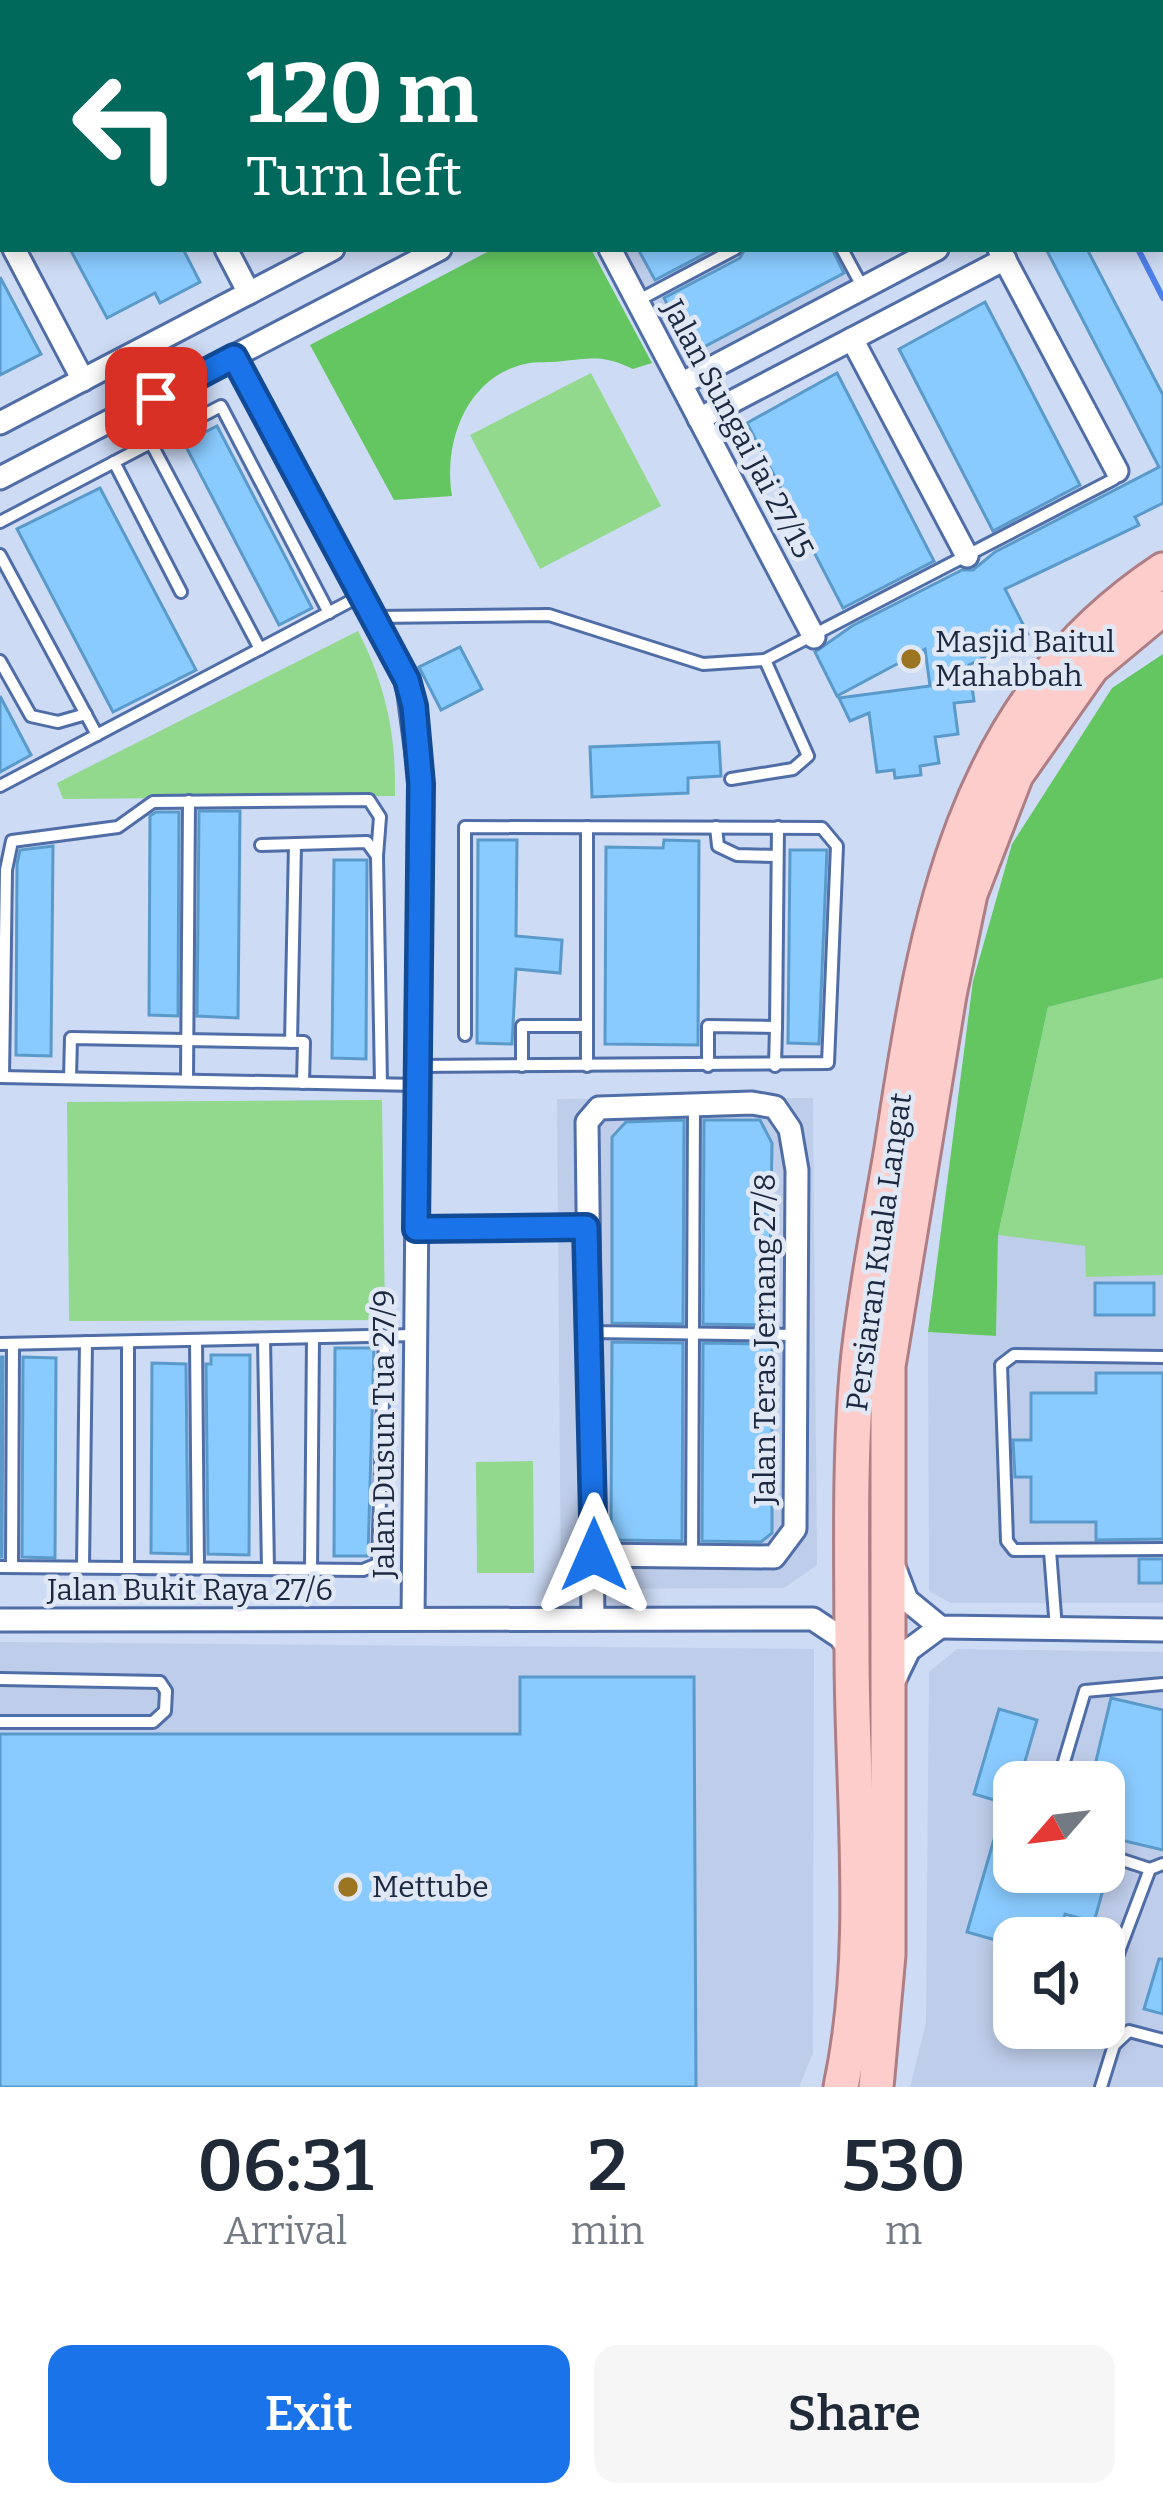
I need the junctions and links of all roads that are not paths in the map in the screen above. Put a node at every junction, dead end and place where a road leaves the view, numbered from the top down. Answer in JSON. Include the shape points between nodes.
{"nodes":[{"id":1,"x":16,"y":252,"type":"edge"},
{"id":2,"x":228,"y":252,"type":"edge"},
{"id":3,"x":327,"y":252,"type":"edge"},
{"id":4,"x":612,"y":252,"type":"edge"},
{"id":5,"x":728,"y":252,"type":"edge"},
{"id":6,"x":844,"y":252,"type":"edge"},
{"id":7,"x":931,"y":252,"type":"edge"},
{"id":8,"x":425,"y":253,"type":"edge"},
{"id":9,"x":1002,"y":254,"type":"edge"},
{"id":10,"x":863,"y":288,"type":"junction"},
{"id":11,"x":250,"y":292,"type":"junction"},
{"id":12,"x":637,"y":301,"type":"junction"},
{"id":13,"x":852,"y":339,"type":"junction"},
{"id":14,"x":234,"y":357,"type":"junction"},
{"id":15,"x":82,"y":380,"type":"junction"},
{"id":16,"x":681,"y":384,"type":"junction"},
{"id":17,"x":699,"y":419,"type":"junction"},
{"id":18,"x":0,"y":422,"type":"edge"},
{"id":19,"x":151,"y":443,"type":"junction"},
{"id":20,"x":115,"y":462,"type":"junction"},
{"id":21,"x":1117,"y":471,"type":"joint"},
{"id":22,"x":0,"y":478,"type":"edge"},
{"id":23,"x":0,"y":522,"type":"edge"},
{"id":24,"x":0,"y":555,"type":"edge"},
{"id":25,"x":967,"y":556,"type":"junction"},
{"id":26,"x":1163,"y":570,"type":"edge"},
{"id":27,"x":182,"y":592,"type":"dead end"},
{"id":28,"x":362,"y":596,"type":"junction"},
{"id":29,"x":1163,"y":608,"type":"edge"},
{"id":30,"x":329,"y":613,"type":"junction"},
{"id":31,"x":374,"y":617,"type":"junction"},
{"id":32,"x":814,"y":637,"type":"junction"},
{"id":33,"x":260,"y":649,"type":"junction"},
{"id":34,"x":765,"y":660,"type":"junction"},
{"id":35,"x":0,"y":661,"type":"edge"},
{"id":36,"x":86,"y":714,"type":"junction"},
{"id":37,"x":97,"y":735,"type":"junction"},
{"id":38,"x":731,"y":779,"type":"dead end"},
{"id":39,"x":0,"y":786,"type":"edge"},
{"id":40,"x":189,"y":801,"type":"junction"},
{"id":41,"x":586,"y":827,"type":"junction"},
{"id":42,"x":716,"y":827,"type":"junction"},
{"id":43,"x":778,"y":827,"type":"junction"},
{"id":44,"x":295,"y":844,"type":"junction"},
{"id":45,"x":260,"y":845,"type":"dead end"},
{"id":46,"x":377,"y":856,"type":"junction"},
{"id":47,"x":777,"y":856,"type":"junction"},
{"id":48,"x":587,"y":1026,"type":"junction"},
{"id":49,"x":776,"y":1027,"type":"junction"},
{"id":50,"x":465,"y":1035,"type":"dead end"},
{"id":51,"x":187,"y":1040,"type":"junction"},
{"id":52,"x":292,"y":1042,"type":"junction"},
{"id":53,"x":522,"y":1066,"type":"junction"},
{"id":54,"x":587,"y":1066,"type":"junction"},
{"id":55,"x":708,"y":1066,"type":"junction"},
{"id":56,"x":775,"y":1066,"type":"junction"},
{"id":57,"x":418,"y":1075,"type":"junction"},
{"id":58,"x":1,"y":1077,"type":"edge"},
{"id":59,"x":70,"y":1078,"type":"junction"},
{"id":60,"x":187,"y":1080,"type":"junction"},
{"id":61,"x":303,"y":1083,"type":"junction"},
{"id":62,"x":381,"y":1084,"type":"junction"},
{"id":63,"x":694,"y":1105,"type":"junction"},
{"id":64,"x":586,"y":1227,"type":"junction"},
{"id":65,"x":416,"y":1229,"type":"junction"},
{"id":66,"x":591,"y":1332,"type":"junction"},
{"id":67,"x":693,"y":1333,"type":"junction"},
{"id":68,"x":795,"y":1335,"type":"junction"},
{"id":69,"x":385,"y":1336,"type":"junction"},
{"id":70,"x":415,"y":1336,"type":"junction"},
{"id":71,"x":314,"y":1338,"type":"junction"},
{"id":72,"x":264,"y":1339,"type":"junction"},
{"id":73,"x":196,"y":1340,"type":"junction"},
{"id":74,"x":86,"y":1342,"type":"junction"},
{"id":75,"x":128,"y":1342,"type":"junction"},
{"id":76,"x":7,"y":1344,"type":"edge"},
{"id":77,"x":1163,"y":1357,"type":"edge"},
{"id":78,"x":873,"y":1365,"type":"junction"},
{"id":79,"x":890,"y":1540,"type":"junction"},
{"id":80,"x":1163,"y":1550,"type":"edge"},
{"id":81,"x":1051,"y":1551,"type":"junction"},
{"id":82,"x":594,"y":1555,"type":"junction"},
{"id":83,"x":692,"y":1556,"type":"junction"},
{"id":84,"x":83,"y":1566,"type":"junction"},
{"id":85,"x":6,"y":1567,"type":"edge"},
{"id":86,"x":128,"y":1567,"type":"junction"},
{"id":87,"x":198,"y":1568,"type":"junction"},
{"id":88,"x":268,"y":1569,"type":"junction"},
{"id":89,"x":311,"y":1569,"type":"junction"},
{"id":90,"x":853,"y":1586,"type":"junction"},
{"id":91,"x":413,"y":1619,"type":"junction"},
{"id":92,"x":593,"y":1619,"type":"junction"},
{"id":93,"x":813,"y":1619,"type":"junction"},
{"id":94,"x":0,"y":1620,"type":"edge"},
{"id":95,"x":940,"y":1627,"type":"junction"},
{"id":96,"x":1056,"y":1629,"type":"junction"},
{"id":97,"x":1163,"y":1630,"type":"edge"},
{"id":98,"x":852,"y":1654,"type":"junction"},
{"id":99,"x":0,"y":1679,"type":"edge"},
{"id":100,"x":1163,"y":1684,"type":"edge"},
{"id":101,"x":889,"y":1694,"type":"junction"},
{"id":102,"x":0,"y":1722,"type":"edge"},
{"id":103,"x":1064,"y":1761,"type":"edge"},
{"id":104,"x":1125,"y":1859,"type":"edge"},
{"id":105,"x":1157,"y":1867,"type":"edge"},
{"id":106,"x":1125,"y":1942,"type":"edge"},
{"id":107,"x":873,"y":1953,"type":"junction"},
{"id":108,"x":1125,"y":2035,"type":"edge"},
{"id":109,"x":1163,"y":2040,"type":"edge"},
{"id":110,"x":1113,"y":2049,"type":"edge"},
{"id":111,"x":841,"y":2087,"type":"edge"},
{"id":112,"x":876,"y":2087,"type":"edge"},
{"id":113,"x":1101,"y":2087,"type":"edge"}],
"edges":[{"from":1,"to":15,"type":"street"},
{"from":2,"to":11,"type":"street"},
{"from":3,"to":11,"type":"street"},
{"from":4,"to":12,"type":"street","name":"Jalan Sungai Jai 27/15"},
{"from":5,"to":12,"type":"lane"},
{"from":6,"to":10,"type":"lane"},
{"from":7,"to":10,"type":"street"},
{"from":8,"to":14,"type":"street"},
{"from":9,"to":13,"type":"street"},
{"from":9,"to":21,"type":"street"},
{"from":10,"to":16,"type":"street"},
{"from":11,"to":15,"type":"street"},
{"from":12,"to":16,"type":"street","name":"Jalan Sungai Jai 27/15"},
{"from":13,"to":17,"type":"street"},
{"from":13,"to":25,"type":"street"},
{"from":14,"to":22,"type":"street"},
{"from":14,"to":28,"type":"street","name":"Jalan Dusun Tua 27/9"},
{"from":15,"to":18,"type":"street"},
{"from":16,"to":17,"type":"street","name":"Jalan Sungai Jai 27/15"},
{"from":17,"to":32,"type":"street","name":"Jalan Sungai Jai 27/15"},
{"from":19,"to":20,"type":"lane"},
{"from":19,"to":30,"type":"lane","via":[[221,406]]},
{"from":19,"to":33,"type":"lane"},
{"from":20,"to":23,"type":"lane"},
{"from":20,"to":27,"type":"lane"},
{"from":21,"to":25,"type":"lane"},
{"from":24,"to":36,"type":"lane"},
{"from":25,"to":32,"type":"lane"},
{"from":26,"to":78,"type":"main road","name":"Persiaran Kuala Langat","via":[[1083,638],[1007,731],[947,860],[915,994]]},
{"from":28,"to":30,"type":"lane"},
{"from":28,"to":31,"type":"street","name":"Jalan Dusun Tua 27/9"},
{"from":29,"to":78,"type":"main road","name":"Persiaran Kuala Langat","via":[[1092,668],[1016,776],[992,827],[970,894]]},
{"from":30,"to":33,"type":"lane"},
{"from":31,"to":34,"type":"lane","via":[[549,615],[703,664]]},
{"from":31,"to":57,"type":"street","name":"Jalan Dusun Tua 27/9","via":[[414,706],[421,784]]},
{"from":32,"to":34,"type":"lane"},
{"from":33,"to":37,"type":"lane"},
{"from":34,"to":38,"type":"lane","via":[[808,756],[793,769]]},
{"from":35,"to":36,"type":"lane","via":[[31,716],[58,722]]},
{"from":36,"to":37,"type":"lane"},
{"from":37,"to":39,"type":"lane"},
{"from":40,"to":46,"type":"lane","via":[[369,800],[380,817]]},
{"from":40,"to":51,"type":"lane"},
{"from":40,"to":58,"type":"lane","via":[[153,802],[118,827],[20,837],[8,846]]},
{"from":41,"to":42,"type":"lane"},
{"from":41,"to":48,"type":"lane"},
{"from":41,"to":50,"type":"lane","via":[[465,827]]},
{"from":42,"to":43,"type":"lane"},
{"from":42,"to":47,"type":"lane","via":[[718,846],[736,855]]},
{"from":43,"to":47,"type":"lane"},
{"from":43,"to":56,"type":"lane","via":[[822,827],[837,846],[832,1056],[820,1066]]},
{"from":44,"to":45,"type":"lane"},
{"from":44,"to":46,"type":"lane","via":[[367,842]]},
{"from":44,"to":52,"type":"lane"},
{"from":46,"to":62,"type":"lane"},
{"from":47,"to":49,"type":"lane"},
{"from":48,"to":53,"type":"lane","via":[[522,1026]]},
{"from":48,"to":54,"type":"lane"},
{"from":49,"to":55,"type":"lane","via":[[708,1026]]},
{"from":49,"to":56,"type":"lane"},
{"from":51,"to":52,"type":"lane"},
{"from":51,"to":59,"type":"lane","via":[[70,1038]]},
{"from":51,"to":60,"type":"lane"},
{"from":52,"to":61,"type":"lane","via":[[304,1042]]},
{"from":53,"to":54,"type":"lane"},
{"from":53,"to":57,"type":"lane"},
{"from":54,"to":55,"type":"lane"},
{"from":55,"to":56,"type":"lane"},
{"from":57,"to":62,"type":"lane"},
{"from":57,"to":65,"type":"street","name":"Jalan Dusun Tua 27/9"},
{"from":58,"to":59,"type":"lane"},
{"from":59,"to":60,"type":"lane"},
{"from":60,"to":61,"type":"lane"},
{"from":61,"to":62,"type":"lane"},
{"from":63,"to":64,"type":"street","via":[[599,1108],[587,1122]]},
{"from":63,"to":67,"type":"lane"},
{"from":63,"to":68,"type":"street","name":"Jalan Teras Jernang 27/8","via":[[775,1108],[790,1129]]},
{"from":64,"to":65,"type":"lane"},
{"from":64,"to":66,"type":"street"},
{"from":65,"to":70,"type":"street","name":"Jalan Dusun Tua 27/9"},
{"from":66,"to":67,"type":"lane"},
{"from":66,"to":82,"type":"street"},
{"from":67,"to":68,"type":"lane"},
{"from":67,"to":83,"type":"lane"},
{"from":68,"to":83,"type":"street","name":"Jalan Teras Jernang 27/8","via":[[795,1529],[774,1557]]},
{"from":69,"to":70,"type":"lane"},
{"from":69,"to":71,"type":"lane"},
{"from":69,"to":89,"type":"lane","via":[[378,1564]]},
{"from":70,"to":91,"type":"street","name":"Jalan Dusun Tua 27/9"},
{"from":71,"to":72,"type":"lane"},
{"from":71,"to":89,"type":"lane"},
{"from":72,"to":73,"type":"lane"},
{"from":72,"to":88,"type":"lane"},
{"from":73,"to":75,"type":"lane"},
{"from":73,"to":87,"type":"lane"},
{"from":74,"to":75,"type":"lane"},
{"from":74,"to":76,"type":"lane"},
{"from":74,"to":84,"type":"lane"},
{"from":75,"to":86,"type":"lane"},
{"from":76,"to":85,"type":"lane"},
{"from":77,"to":81,"type":"lane","via":[[1014,1355],[1001,1364],[1007,1541],[1014,1550]]},
{"from":78,"to":79,"type":"main road","name":"Persiaran Kuala Langat"},
{"from":78,"to":90,"type":"main road","name":"Persiaran Kuala Langat"},
{"from":79,"to":95,"type":"street","via":[[907,1600]]},
{"from":79,"to":101,"type":"main road","name":"Persiaran Kuala Langat"},
{"from":80,"to":81,"type":"lane"},
{"from":81,"to":96,"type":"lane"},
{"from":82,"to":83,"type":"street","name":"Jalan Teras Jernang 27/8"},
{"from":82,"to":92,"type":"street"},
{"from":84,"to":85,"type":"lane"},
{"from":84,"to":86,"type":"lane"},
{"from":86,"to":87,"type":"lane"},
{"from":87,"to":88,"type":"lane"},
{"from":88,"to":89,"type":"lane"},
{"from":90,"to":93,"type":"street"},
{"from":90,"to":98,"type":"main road","name":"Persiaran Kuala Langat"},
{"from":91,"to":92,"type":"street","name":"Jalan Bukit Raya 27/6"},
{"from":91,"to":94,"type":"street","name":"Jalan Bukit Raya 27/6"},
{"from":92,"to":93,"type":"street","name":"Jalan Bukit Raya 27/6"},
{"from":93,"to":98,"type":"street"},
{"from":95,"to":96,"type":"street"},
{"from":95,"to":101,"type":"street","via":[[909,1650]]},
{"from":96,"to":97,"type":"street"},
{"from":98,"to":107,"type":"main road","name":"Persiaran Kuala Langat"},
{"from":99,"to":102,"type":"lane","via":[[160,1682],[166,1691],[165,1711],[153,1722]]},
{"from":100,"to":103,"type":"lane","via":[[1085,1691]]},
{"from":101,"to":107,"type":"main road","name":"Persiaran Kuala Langat"},
{"from":104,"to":105,"type":"lane"},
{"from":105,"to":106,"type":"lane"},
{"from":107,"to":111,"type":"main road","name":"Persiaran Kuala Langat"},
{"from":107,"to":112,"type":"main road","name":"Persiaran Kuala Langat"},
{"from":108,"to":109,"type":"lane"},
{"from":110,"to":113,"type":"lane"}]}
